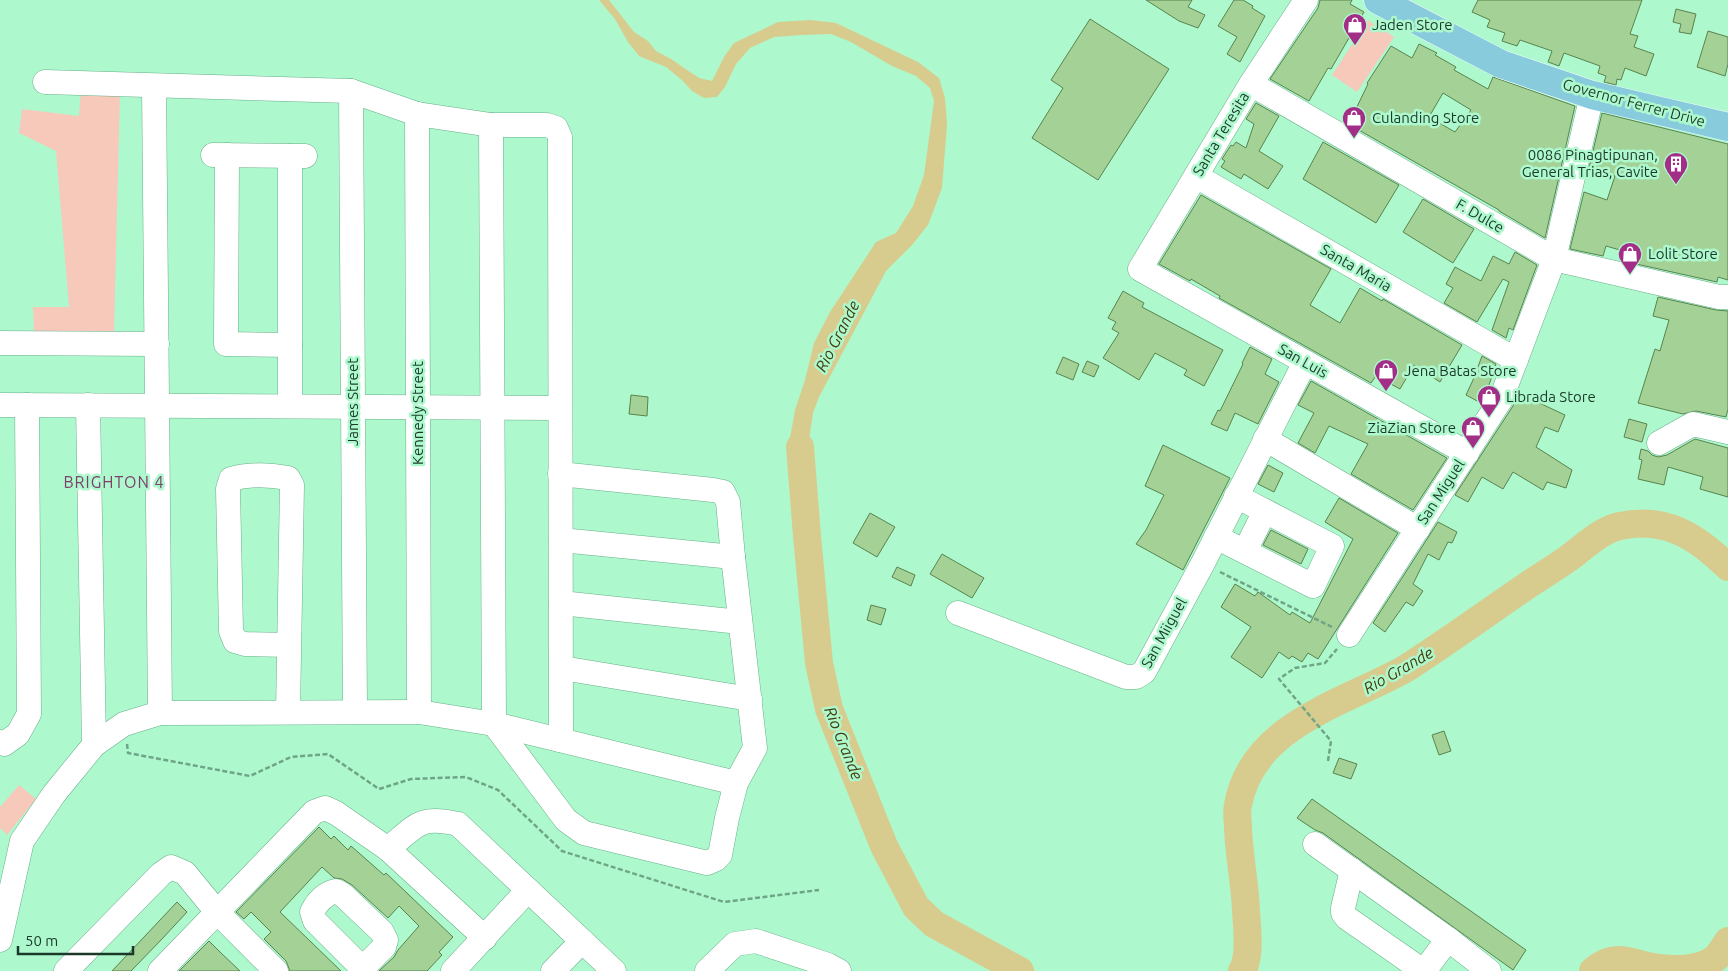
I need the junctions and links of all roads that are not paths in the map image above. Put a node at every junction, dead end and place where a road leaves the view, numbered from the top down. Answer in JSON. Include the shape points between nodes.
{"nodes":[{"id":1,"x":1306,"y":0,"type":"edge"},
{"id":2,"x":1378,"y":0,"type":"edge"},
{"id":3,"x":45,"y":82,"type":"dead end"},
{"id":4,"x":1251,"y":84,"type":"junction"},
{"id":5,"x":154,"y":86,"type":"junction"},
{"id":6,"x":351,"y":91,"type":"junction"},
{"id":7,"x":1592,"y":95,"type":"junction"},
{"id":8,"x":417,"y":114,"type":"junction"},
{"id":9,"x":492,"y":125,"type":"junction"},
{"id":10,"x":1728,"y":127,"type":"edge"},
{"id":11,"x":1196,"y":176,"type":"junction"},
{"id":12,"x":1554,"y":259,"type":"junction"},
{"id":13,"x":1140,"y":269,"type":"joint"},
{"id":14,"x":1728,"y":297,"type":"edge"},
{"id":15,"x":0,"y":343,"type":"edge"},
{"id":16,"x":157,"y":344,"type":"junction"},
{"id":17,"x":290,"y":345,"type":"junction"},
{"id":18,"x":1516,"y":360,"type":"junction"},
{"id":19,"x":1305,"y":362,"type":"junction"},
{"id":20,"x":0,"y":405,"type":"edge"},
{"id":21,"x":27,"y":405,"type":"junction"},
{"id":22,"x":88,"y":405,"type":"junction"},
{"id":23,"x":157,"y":406,"type":"junction"},
{"id":24,"x":290,"y":406,"type":"junction"},
{"id":25,"x":353,"y":407,"type":"junction"},
{"id":26,"x":418,"y":407,"type":"junction"},
{"id":27,"x":493,"y":407,"type":"junction"},
{"id":28,"x":560,"y":408,"type":"junction"},
{"id":29,"x":1728,"y":432,"type":"edge"},
{"id":30,"x":1265,"y":439,"type":"junction"},
{"id":31,"x":1659,"y":443,"type":"dead end"},
{"id":32,"x":1467,"y":453,"type":"junction"},
{"id":33,"x":560,"y":474,"type":"junction"},
{"id":34,"x":1236,"y":496,"type":"junction"},
{"id":35,"x":1265,"y":511,"type":"junction"},
{"id":36,"x":1418,"y":528,"type":"junction"},
{"id":37,"x":1216,"y":537,"type":"junction"},
{"id":38,"x":561,"y":540,"type":"junction"},
{"id":39,"x":1244,"y":551,"type":"junction"},
{"id":40,"x":732,"y":557,"type":"junction"},
{"id":41,"x":561,"y":602,"type":"junction"},
{"id":42,"x":958,"y":613,"type":"dead end"},
{"id":43,"x":740,"y":622,"type":"junction"},
{"id":44,"x":1349,"y":635,"type":"road end"},
{"id":45,"x":289,"y":645,"type":"junction"},
{"id":46,"x":562,"y":668,"type":"junction"},
{"id":47,"x":750,"y":698,"type":"junction"},
{"id":48,"x":160,"y":712,"type":"junction"},
{"id":49,"x":288,"y":712,"type":"junction"},
{"id":50,"x":355,"y":712,"type":"junction"},
{"id":51,"x":419,"y":712,"type":"junction"},
{"id":52,"x":494,"y":724,"type":"junction"},
{"id":53,"x":561,"y":740,"type":"junction"},
{"id":54,"x":0,"y":742,"type":"edge"},
{"id":55,"x":94,"y":745,"type":"junction"},
{"id":56,"x":736,"y":783,"type":"junction"},
{"id":57,"x":1315,"y":844,"type":"dead end"},
{"id":58,"x":388,"y":849,"type":"junction"},
{"id":59,"x":1352,"y":870,"type":"junction"},
{"id":60,"x":528,"y":890,"type":"junction"},
{"id":61,"x":217,"y":912,"type":"junction"},
{"id":62,"x":485,"y":938,"type":"junction"},
{"id":63,"x":1448,"y":939,"type":"junction"},
{"id":64,"x":0,"y":940,"type":"edge"},
{"id":65,"x":582,"y":941,"type":"junction"},
{"id":66,"x":829,"y":969,"type":"edge"},
{"id":67,"x":66,"y":971,"type":"edge"},
{"id":68,"x":160,"y":971,"type":"edge"},
{"id":69,"x":276,"y":971,"type":"edge"},
{"id":70,"x":453,"y":971,"type":"edge"},
{"id":71,"x":553,"y":971,"type":"edge"},
{"id":72,"x":614,"y":971,"type":"edge"},
{"id":73,"x":707,"y":971,"type":"edge"},
{"id":74,"x":1489,"y":971,"type":"edge"}],
"edges":[{"from":1,"to":4,"type":"street","name":"Santa Teresita"},
{"from":2,"to":7,"type":"main road","name":"Governor Ferrer Drive","via":[[1501,64]]},
{"from":3,"to":5,"type":"street"},
{"from":4,"to":11,"type":"street","name":"Santa Teresita"},
{"from":4,"to":12,"type":"street","name":"F. Dulce"},
{"from":5,"to":6,"type":"street"},
{"from":5,"to":16,"type":"street"},
{"from":6,"to":8,"type":"street"},
{"from":6,"to":25,"type":"street","name":"James Street"},
{"from":7,"to":10,"type":"main road","name":"Governor Ferrer Drive"},
{"from":7,"to":12,"type":"street","name":"San Miguel"},
{"from":8,"to":9,"type":"street"},
{"from":8,"to":26,"type":"street","name":"Kennedy Street"},
{"from":9,"to":27,"type":"street"},
{"from":9,"to":28,"type":"street","via":[[547,125],[556,128],[560,137]]},
{"from":11,"to":13,"type":"street","name":"Santa Teresita"},
{"from":11,"to":18,"type":"street","name":"Santa Maria"},
{"from":12,"to":14,"type":"street","name":"F. Dulce"},
{"from":12,"to":18,"type":"street","name":"San Miguel"},
{"from":13,"to":19,"type":"street","name":"San Luis"},
{"from":15,"to":16,"type":"street"},
{"from":16,"to":23,"type":"street"},
{"from":17,"to":17,"type":"street","via":[[297,156],[220,155],[226,344]]},
{"from":17,"to":24,"type":"street"},
{"from":18,"to":32,"type":"street","name":"San Miguel","via":[[1500,399]]},
{"from":19,"to":30,"type":"street"},
{"from":19,"to":32,"type":"street","name":"San Luis"},
{"from":20,"to":21,"type":"street"},
{"from":21,"to":22,"type":"street"},
{"from":21,"to":54,"type":"street","via":[[29,714],[18,734],[4,744]]},
{"from":22,"to":23,"type":"street"},
{"from":22,"to":55,"type":"street"},
{"from":23,"to":24,"type":"street"},
{"from":23,"to":48,"type":"street"},
{"from":24,"to":25,"type":"street"},
{"from":25,"to":26,"type":"street"},
{"from":25,"to":50,"type":"street","name":"James Street"},
{"from":26,"to":27,"type":"street"},
{"from":26,"to":51,"type":"street","name":"Kennedy Street"},
{"from":27,"to":28,"type":"street"},
{"from":27,"to":52,"type":"street"},
{"from":28,"to":33,"type":"street"},
{"from":29,"to":31,"type":"street","via":[[1693,424]]},
{"from":30,"to":34,"type":"street"},
{"from":30,"to":36,"type":"street"},
{"from":32,"to":36,"type":"street","name":"San Miguel"},
{"from":33,"to":38,"type":"street"},
{"from":33,"to":40,"type":"street","via":[[723,492],[728,502]]},
{"from":34,"to":35,"type":"street"},
{"from":34,"to":37,"type":"street"},
{"from":35,"to":39,"type":"street"},
{"from":35,"to":39,"type":"street","via":[[1332,546],[1313,586]]},
{"from":36,"to":44,"type":"street","name":"San Miguel"},
{"from":37,"to":39,"type":"street"},
{"from":37,"to":42,"type":"street","name":"San Miiguel","via":[[1144,672],[1136,677],[1126,677]]},
{"from":38,"to":40,"type":"street"},
{"from":38,"to":41,"type":"street"},
{"from":40,"to":43,"type":"street"},
{"from":41,"to":43,"type":"street"},
{"from":41,"to":46,"type":"street"},
{"from":43,"to":47,"type":"street"},
{"from":45,"to":45,"type":"street","via":[[292,486],[288,478],[240,476],[231,480],[228,489],[231,631],[234,641],[245,644]]},
{"from":45,"to":49,"type":"street"},
{"from":46,"to":47,"type":"street"},
{"from":46,"to":53,"type":"street"},
{"from":47,"to":56,"type":"street","via":[[755,748]]},
{"from":48,"to":49,"type":"street"},
{"from":48,"to":55,"type":"street","via":[[124,724]]},
{"from":49,"to":50,"type":"street"},
{"from":50,"to":51,"type":"street"},
{"from":51,"to":52,"type":"street"},
{"from":52,"to":53,"type":"street"},
{"from":52,"to":56,"type":"street","via":[[566,820],[584,833],[707,863],[716,860],[720,854]]},
{"from":53,"to":56,"type":"street"},
{"from":55,"to":64,"type":"street","via":[[54,794],[22,841]]},
{"from":57,"to":59,"type":"street"},
{"from":58,"to":60,"type":"street","via":[[420,822],[441,820],[458,824]]},
{"from":58,"to":61,"type":"street","via":[[336,813],[325,808],[314,812]]},
{"from":58,"to":62,"type":"street"},
{"from":59,"to":63,"type":"street"},
{"from":59,"to":63,"type":"street","via":[[1343,908],[1347,918],[1422,968],[1428,966]]},
{"from":60,"to":62,"type":"street"},
{"from":60,"to":65,"type":"street"},
{"from":61,"to":67,"type":"street","via":[[185,873],[171,868],[161,874]]},
{"from":61,"to":68,"type":"street"},
{"from":61,"to":69,"type":"street"},
{"from":62,"to":70,"type":"street"},
{"from":63,"to":74,"type":"street"},
{"from":65,"to":71,"type":"street"},
{"from":65,"to":72,"type":"street"},
{"from":66,"to":73,"type":"street","via":[[756,941],[735,944]]}]}
